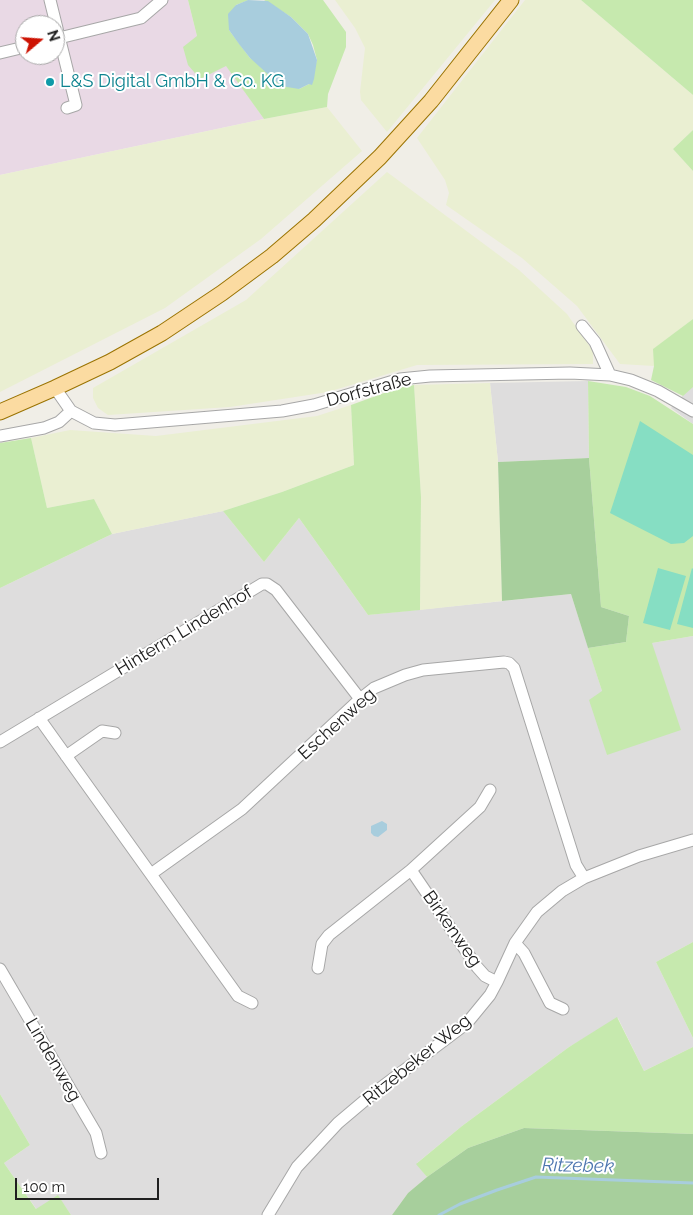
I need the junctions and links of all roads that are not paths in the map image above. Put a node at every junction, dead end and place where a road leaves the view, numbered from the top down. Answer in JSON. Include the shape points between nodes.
{"nodes":[{"id":1,"x":50,"y":0,"type":"edge"},
{"id":2,"x":162,"y":0,"type":"edge"},
{"id":3,"x":511,"y":0,"type":"edge"},
{"id":4,"x":53,"y":15,"type":"edge"},
{"id":5,"x":65,"y":36,"type":"edge"},
{"id":6,"x":15,"y":49,"type":"edge"},
{"id":7,"x":0,"y":53,"type":"edge"},
{"id":8,"x":65,"y":65,"type":"edge"},
{"id":9,"x":67,"y":108,"type":"dead end"},
{"id":10,"x":582,"y":326,"type":"dead end"},
{"id":11,"x":610,"y":375,"type":"junction"},
{"id":12,"x":56,"y":388,"type":"junction"},
{"id":13,"x":71,"y":411,"type":"junction"},
{"id":14,"x":693,"y":411,"type":"edge"},
{"id":15,"x":0,"y":412,"type":"edge"},
{"id":16,"x":0,"y":436,"type":"edge"},
{"id":17,"x":360,"y":699,"type":"junction"},
{"id":18,"x":39,"y":718,"type":"junction"},
{"id":19,"x":116,"y":733,"type":"dead end"},
{"id":20,"x":0,"y":742,"type":"edge"},
{"id":21,"x":66,"y":756,"type":"junction"},
{"id":22,"x":490,"y":790,"type":"dead end"},
{"id":23,"x":693,"y":840,"type":"edge"},
{"id":24,"x":411,"y":870,"type":"junction"},
{"id":25,"x":151,"y":874,"type":"junction"},
{"id":26,"x":584,"y":878,"type":"junction"},
{"id":27,"x":515,"y":943,"type":"junction"},
{"id":28,"x":318,"y":968,"type":"dead end"},
{"id":29,"x":0,"y":969,"type":"edge"},
{"id":30,"x":497,"y":982,"type":"junction"},
{"id":31,"x":252,"y":1002,"type":"dead end"},
{"id":32,"x":563,"y":1009,"type":"dead end"},
{"id":33,"x":101,"y":1153,"type":"dead end"},
{"id":34,"x":268,"y":1215,"type":"edge"}],
"edges":[{"from":1,"to":4,"type":"street"},
{"from":2,"to":5,"type":"street","via":[[141,18]]},
{"from":3,"to":12,"type":"main road","via":[[431,101],[380,157],[272,256],[162,334]]},
{"from":6,"to":7,"type":"street"},
{"from":8,"to":9,"type":"street","via":[[76,105]]},
{"from":10,"to":11,"type":"street","via":[[595,342]]},
{"from":11,"to":13,"type":"street","name":"Dorfstraße","via":[[570,373],[400,379],[314,406],[115,425],[94,423]]},
{"from":11,"to":14,"type":"street","name":"Dorfstraße","via":[[658,391]]},
{"from":12,"to":13,"type":"street","name":"Dorfstraße"},
{"from":12,"to":15,"type":"main road"},
{"from":13,"to":16,"type":"street","via":[[59,422],[44,428]]},
{"from":17,"to":18,"type":"street","name":"Hinterm Lindenhof","via":[[276,590],[262,584]]},
{"from":17,"to":25,"type":"street","name":"Eschenweg","via":[[242,808]]},
{"from":17,"to":26,"type":"street","name":"Eschenweg","via":[[374,688],[423,670],[509,663],[514,668],[576,865]]},
{"from":18,"to":20,"type":"street","name":"Hinterm Lindenhof"},
{"from":18,"to":21,"type":"street"},
{"from":19,"to":21,"type":"street","via":[[102,731]]},
{"from":21,"to":25,"type":"street"},
{"from":22,"to":24,"type":"street","via":[[480,807]]},
{"from":23,"to":26,"type":"street","name":"Ritzebeker Weg","via":[[639,856]]},
{"from":24,"to":28,"type":"street","via":[[329,935],[322,944]]},
{"from":24,"to":30,"type":"street","name":"Birkenweg","via":[[477,967]]},
{"from":25,"to":31,"type":"street","via":[[238,996]]},
{"from":26,"to":27,"type":"street","name":"Ritzebeker Weg","via":[[537,912]]},
{"from":27,"to":30,"type":"street","name":"Ritzebeker Weg"},
{"from":27,"to":32,"type":"street","via":[[524,953],[550,1003]]},
{"from":29,"to":33,"type":"street","name":"Lindenweg","via":[[96,1133]]},
{"from":30,"to":34,"type":"street","name":"Ritzebeker Weg","via":[[467,1023],[333,1128],[297,1168]]}]}
